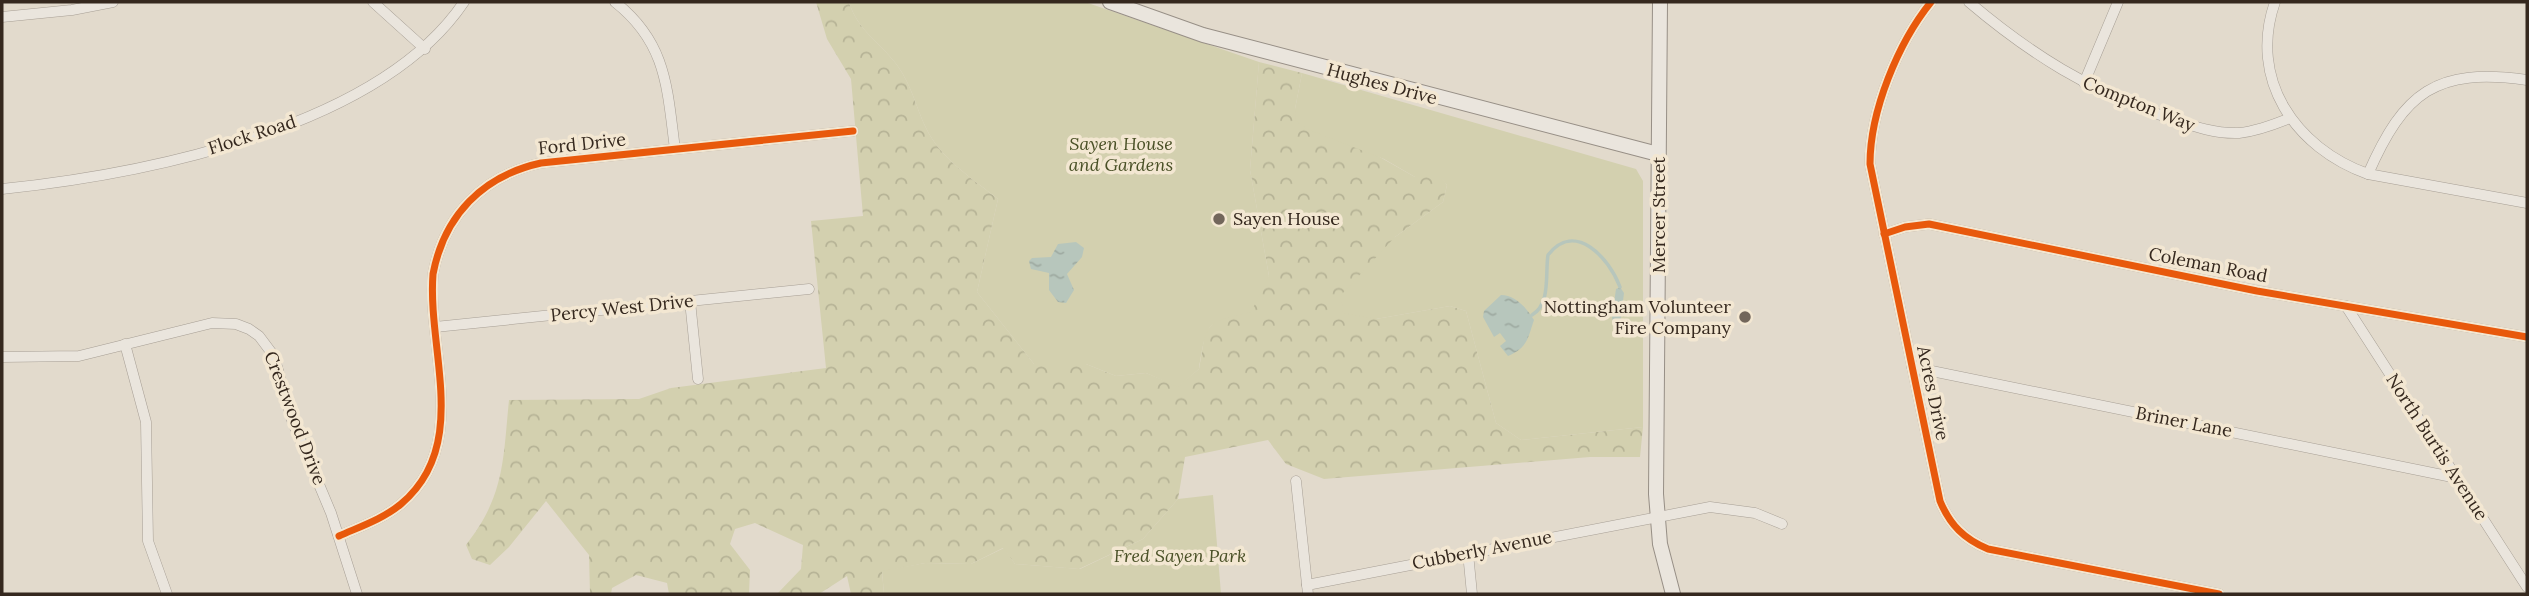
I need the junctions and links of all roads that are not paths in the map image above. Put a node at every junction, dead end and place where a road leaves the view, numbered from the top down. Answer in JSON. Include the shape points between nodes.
{"nodes":[{"id":1,"x":113,"y":2,"type":"edge"},
{"id":2,"x":373,"y":2,"type":"edge"},
{"id":3,"x":464,"y":2,"type":"edge"},
{"id":4,"x":615,"y":2,"type":"edge"},
{"id":5,"x":1110,"y":2,"type":"edge"},
{"id":6,"x":1660,"y":2,"type":"edge"},
{"id":7,"x":1931,"y":2,"type":"edge"},
{"id":8,"x":1969,"y":2,"type":"edge"},
{"id":9,"x":2118,"y":2,"type":"edge"},
{"id":10,"x":2275,"y":2,"type":"edge"},
{"id":11,"x":2,"y":17,"type":"edge"},
{"id":12,"x":425,"y":49,"type":"junction"},
{"id":13,"x":2527,"y":80,"type":"edge"},
{"id":14,"x":2084,"y":83,"type":"junction"},
{"id":15,"x":2290,"y":118,"type":"junction"},
{"id":16,"x":853,"y":131,"type":"dead end"},
{"id":17,"x":676,"y":149,"type":"junction"},
{"id":18,"x":1658,"y":154,"type":"junction"},
{"id":19,"x":2368,"y":174,"type":"junction"},
{"id":20,"x":2,"y":189,"type":"edge"},
{"id":21,"x":2527,"y":203,"type":"edge"},
{"id":22,"x":1885,"y":234,"type":"junction"},
{"id":23,"x":809,"y":289,"type":"dead end"},
{"id":24,"x":690,"y":301,"type":"junction"},
{"id":25,"x":2346,"y":306,"type":"junction"},
{"id":26,"x":435,"y":327,"type":"junction"},
{"id":27,"x":2527,"y":337,"type":"edge"},
{"id":28,"x":125,"y":344,"type":"junction"},
{"id":29,"x":2,"y":357,"type":"edge"},
{"id":30,"x":1912,"y":367,"type":"junction"},
{"id":31,"x":698,"y":379,"type":"dead end"},
{"id":32,"x":2457,"y":478,"type":"junction"},
{"id":33,"x":1296,"y":481,"type":"dead end"},
{"id":34,"x":1657,"y":515,"type":"junction"},
{"id":35,"x":1782,"y":524,"type":"dead end"},
{"id":36,"x":338,"y":537,"type":"junction"},
{"id":37,"x":1468,"y":553,"type":"junction"},
{"id":38,"x":2527,"y":587,"type":"edge"},
{"id":39,"x":1308,"y":590,"type":"edge"},
{"id":40,"x":2177,"y":590,"type":"edge"},
{"id":41,"x":167,"y":594,"type":"edge"},
{"id":42,"x":357,"y":594,"type":"edge"},
{"id":43,"x":1472,"y":594,"type":"edge"},
{"id":44,"x":1673,"y":594,"type":"edge"},
{"id":45,"x":2219,"y":594,"type":"edge"}],
"edges":[{"from":1,"to":11,"type":"street"},
{"from":2,"to":12,"type":"street"},
{"from":3,"to":12,"type":"street","name":"Flock Road"},
{"from":4,"to":17,"type":"street","via":[[641,26],[659,55]]},
{"from":5,"to":18,"type":"street","name":"Hughes Drive","via":[[1203,35]]},
{"from":6,"to":18,"type":"street","name":"Mercer Street"},
{"from":7,"to":22,"type":"street","name":"Acres Drive","via":[[1896,57],[1872,136],[1870,164]]},
{"from":8,"to":14,"type":"street","name":"Compton Way","via":[[2032,52]]},
{"from":9,"to":14,"type":"street"},
{"from":10,"to":15,"type":"street","via":[[2269,62],[2278,96]]},
{"from":12,"to":20,"type":"street","name":"Flock Road","via":[[366,91],[252,136],[150,164]]},
{"from":13,"to":19,"type":"street","via":[[2481,75],[2430,90],[2392,124]]},
{"from":14,"to":15,"type":"street","name":"Compton Way","via":[[2212,131],[2254,131]]},
{"from":15,"to":19,"type":"street","via":[[2323,152]]},
{"from":16,"to":17,"type":"street","name":"Ford Drive"},
{"from":17,"to":26,"type":"street","name":"Ford Drive","via":[[526,167],[478,191],[453,220],[437,254],[432,290]]},
{"from":18,"to":34,"type":"street","name":"Mercer Street"},
{"from":19,"to":21,"type":"street"},
{"from":22,"to":25,"type":"street","name":"Coleman Road","via":[[1929,224]]},
{"from":22,"to":30,"type":"street","name":"Acres Drive"},
{"from":23,"to":24,"type":"street","name":"Percy West Drive"},
{"from":24,"to":26,"type":"street","name":"Percy West Drive"},
{"from":24,"to":31,"type":"street"},
{"from":25,"to":27,"type":"street","name":"Coleman Road"},
{"from":25,"to":32,"type":"street","name":"North Burtis Avenue"},
{"from":26,"to":36,"type":"street","name":"Ford Drive","via":[[442,416],[433,462],[400,504]]},
{"from":28,"to":29,"type":"street","name":"Crestwood Drive","via":[[79,356]]},
{"from":28,"to":36,"type":"street","name":"Crestwood Drive","via":[[212,323],[236,324],[259,336],[274,356],[292,420]]},
{"from":28,"to":41,"type":"street","via":[[145,422],[148,541]]},
{"from":30,"to":32,"type":"street","name":"Briner Lane"},
{"from":30,"to":40,"type":"street","name":"Acres Drive","via":[[1940,501],[1963,536],[1988,549]]},
{"from":32,"to":38,"type":"street","name":"North Burtis Avenue"},
{"from":33,"to":39,"type":"street"},
{"from":34,"to":35,"type":"street","name":"Cubberly Avenue","via":[[1710,507],[1755,513]]},
{"from":34,"to":37,"type":"street","name":"Cubberly Avenue"},
{"from":34,"to":44,"type":"street","name":"Mercer Street"},
{"from":36,"to":42,"type":"street","name":"Crestwood Drive"},
{"from":37,"to":39,"type":"street","name":"Cubberly Avenue"},
{"from":37,"to":43,"type":"street"},
{"from":40,"to":45,"type":"street","name":"Acres Drive"}]}
